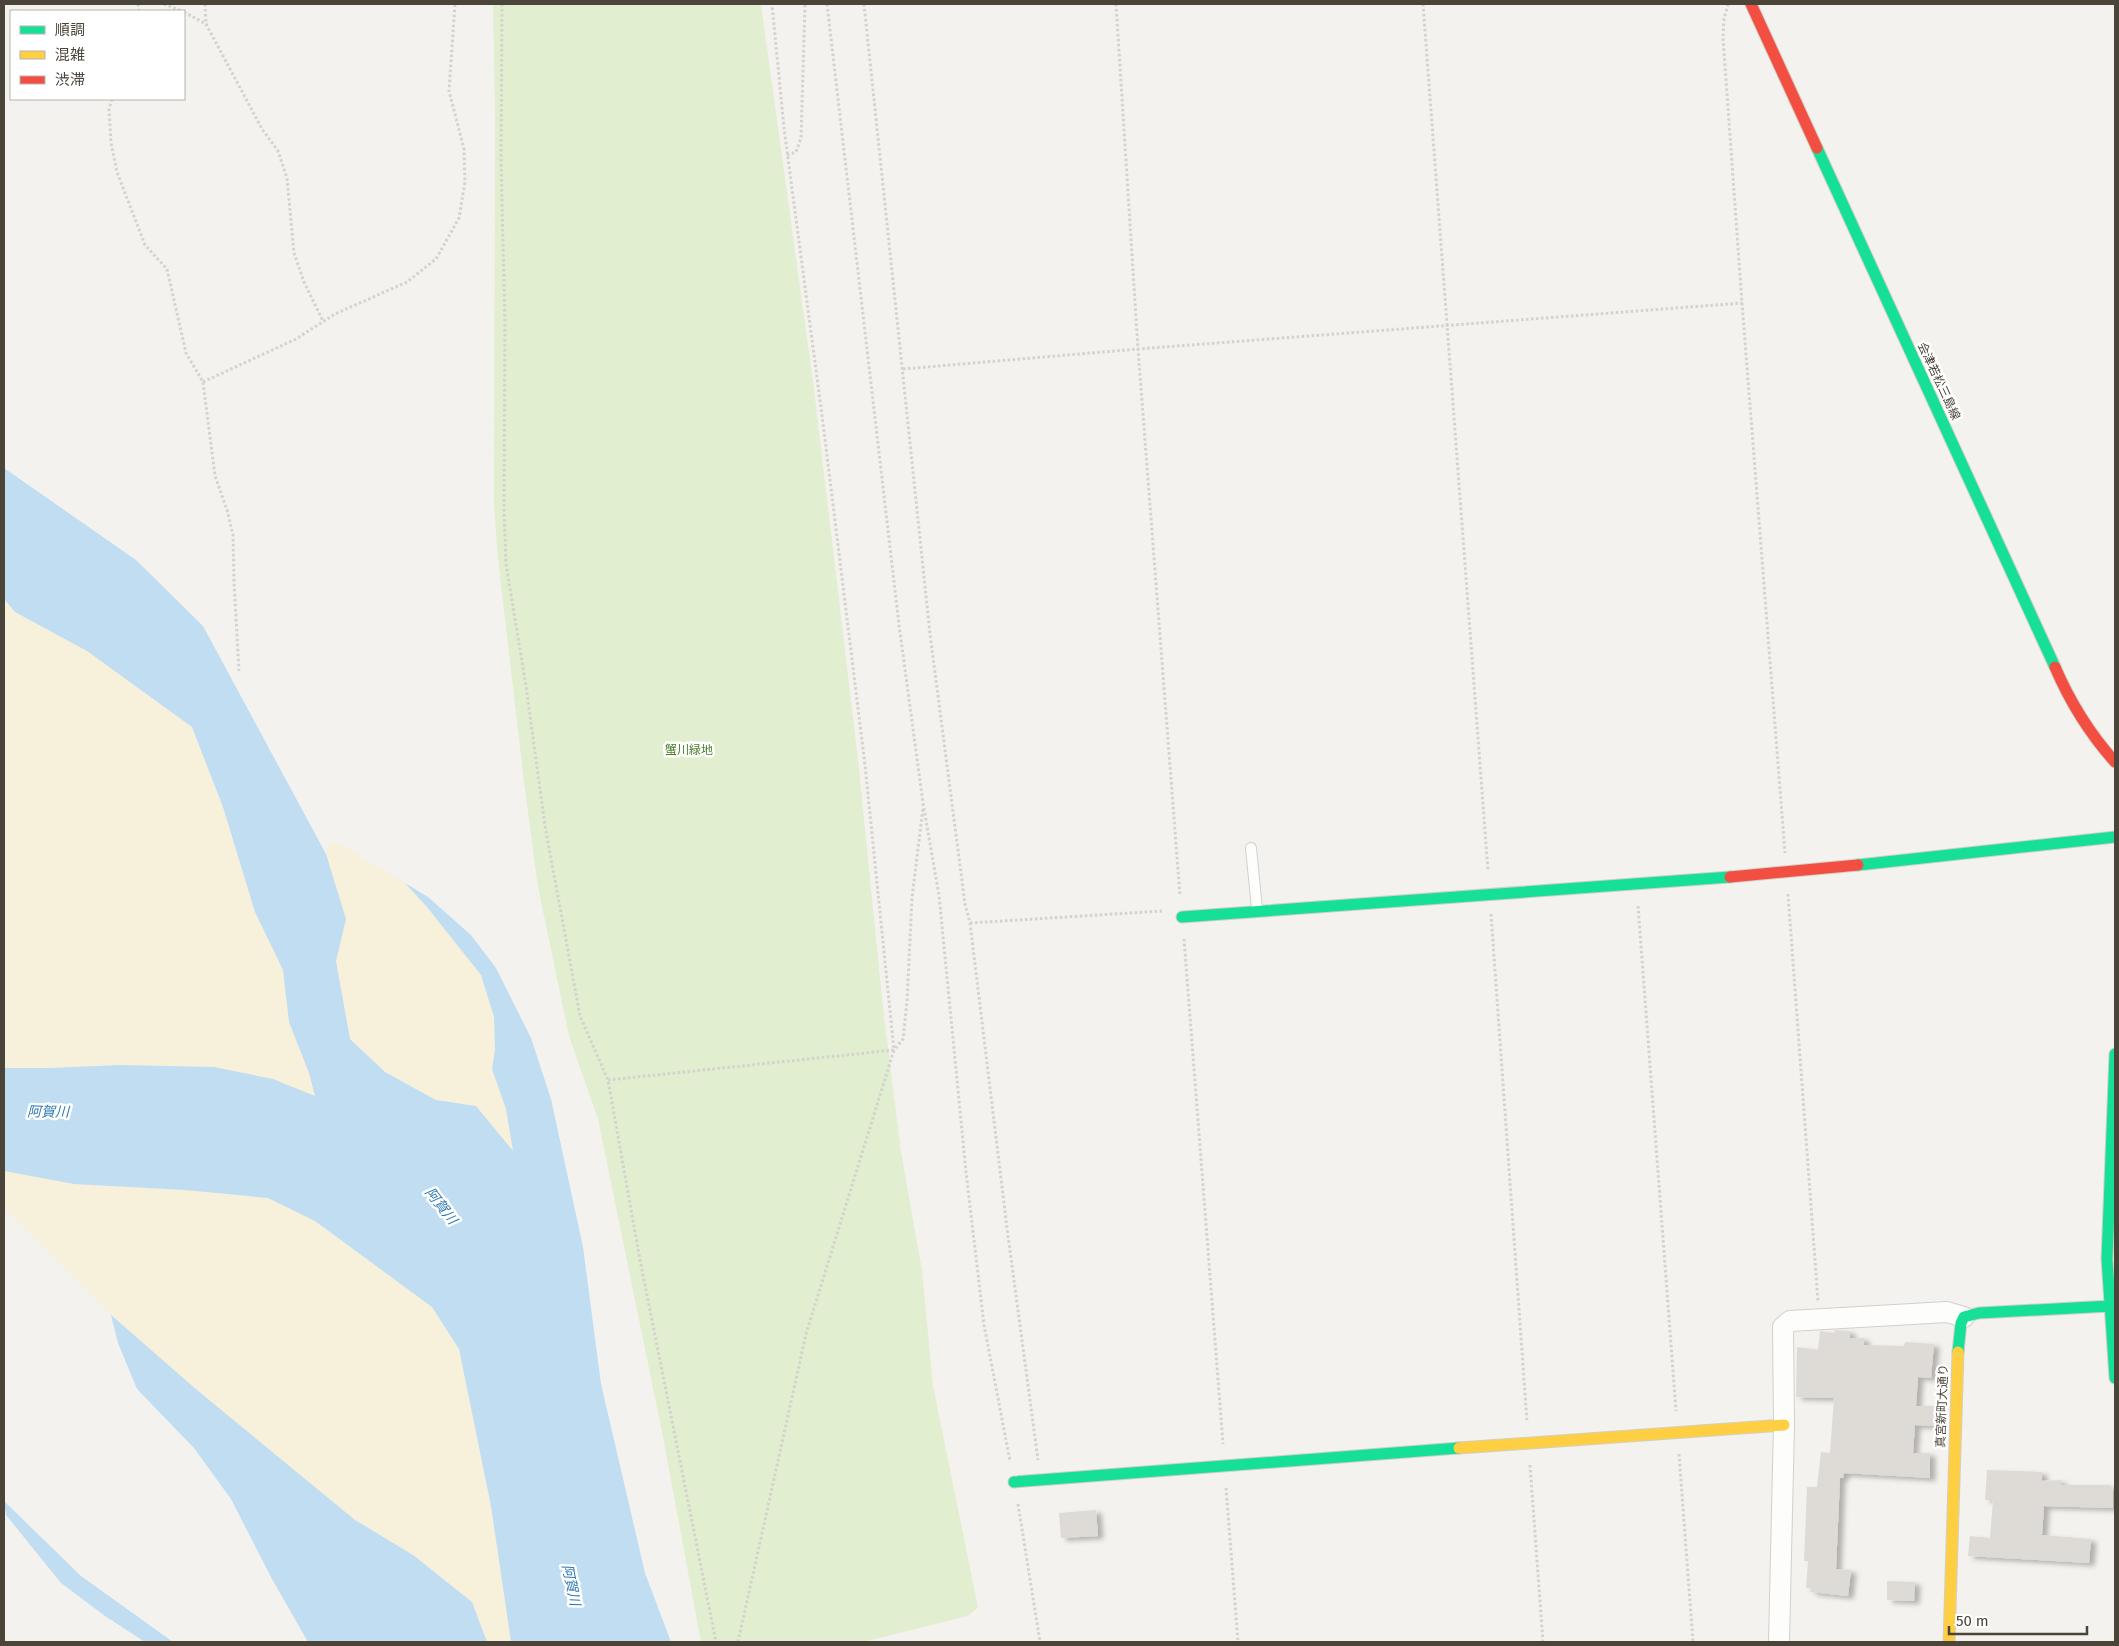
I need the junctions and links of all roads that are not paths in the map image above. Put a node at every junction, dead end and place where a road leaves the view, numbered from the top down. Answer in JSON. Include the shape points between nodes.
{"nodes":[{"id":1,"x":1751,"y":4,"type":"edge"},
{"id":2,"x":2115,"y":762,"type":"edge"},
{"id":3,"x":2115,"y":837,"type":"edge"},
{"id":4,"x":1251,"y":848,"type":"dead end"},
{"id":5,"x":1257,"y":912,"type":"junction"},
{"id":6,"x":1182,"y":913,"type":"road end"},
{"id":7,"x":2115,"y":1054,"type":"edge"},
{"id":8,"x":2110,"y":1306,"type":"junction"},
{"id":9,"x":1964,"y":1317,"type":"junction"},
{"id":10,"x":2115,"y":1378,"type":"edge"},
{"id":11,"x":1784,"y":1425,"type":"junction"},
{"id":12,"x":1014,"y":1482,"type":"road end"},
{"id":13,"x":1779,"y":1642,"type":"edge"},
{"id":14,"x":1949,"y":1642,"type":"edge"}],
"edges":[{"from":1,"to":2,"type":"street","name":"会津若松三島線","via":[[2064,688],[2095,740]]},
{"from":3,"to":5,"type":"street","via":[[1787,873]]},
{"from":4,"to":5,"type":"lane"},
{"from":5,"to":6,"type":"street"},
{"from":7,"to":8,"type":"street","via":[[2107,1259]]},
{"from":8,"to":9,"type":"street","via":[[1980,1313]]},
{"from":8,"to":10,"type":"street"},
{"from":9,"to":11,"type":"street","via":[[1947,1312],[1790,1322],[1783,1327]]},
{"from":9,"to":14,"type":"street","name":"真宮新町大通り","via":[[1958,1342]]},
{"from":11,"to":12,"type":"street"},
{"from":11,"to":13,"type":"street"}]}
